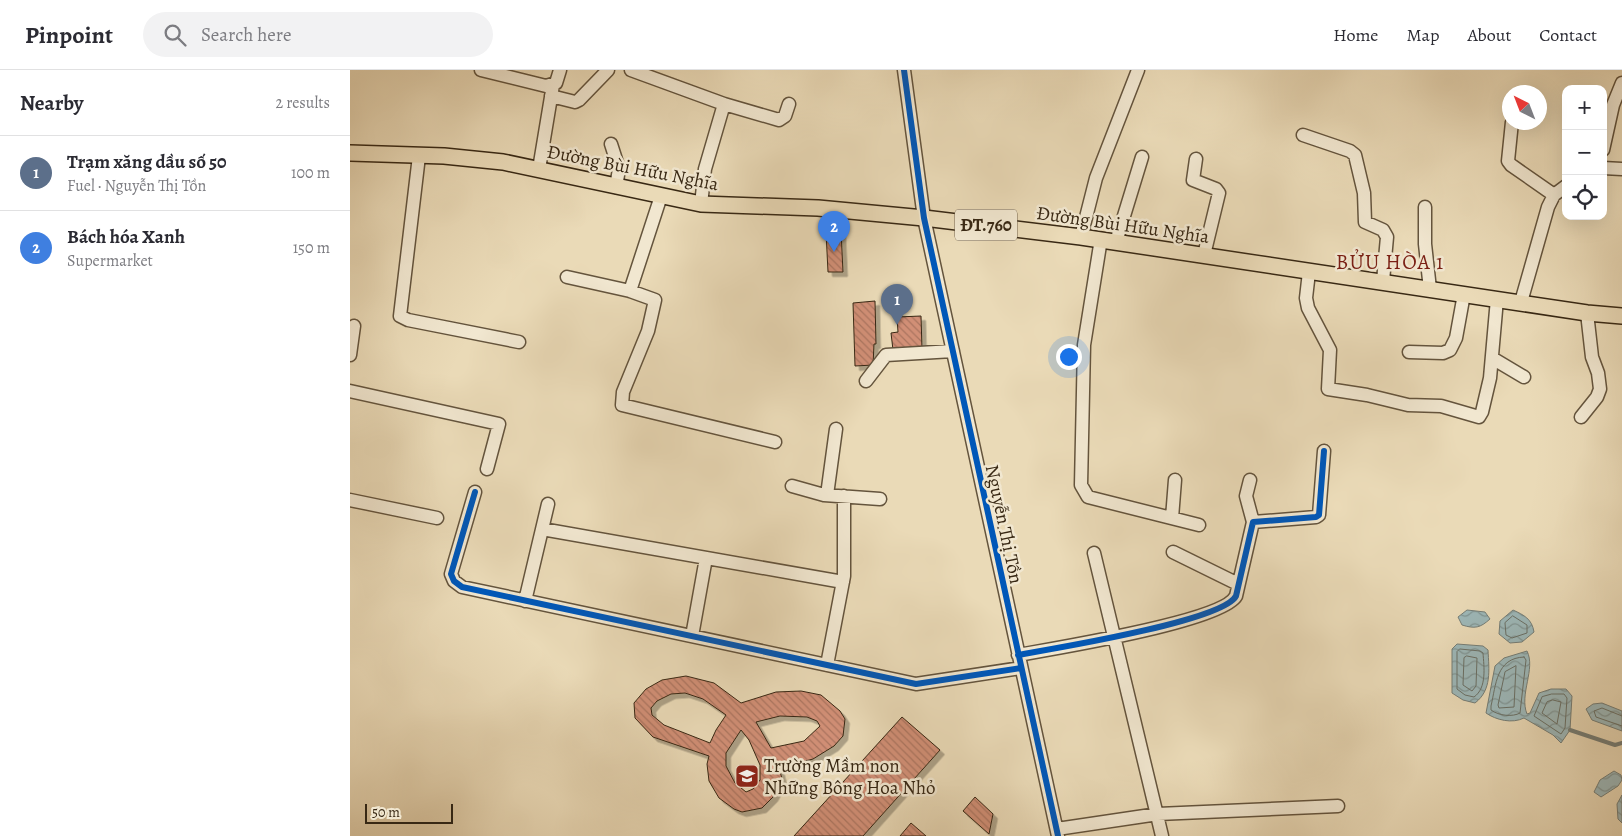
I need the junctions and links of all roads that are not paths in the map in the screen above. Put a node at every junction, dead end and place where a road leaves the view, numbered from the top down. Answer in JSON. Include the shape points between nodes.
{"nodes":[{"id":1,"x":481,"y":70,"type":"edge"},
{"id":2,"x":560,"y":70,"type":"edge"},
{"id":3,"x":608,"y":70,"type":"edge"},
{"id":4,"x":631,"y":70,"type":"edge"},
{"id":5,"x":904,"y":70,"type":"edge"},
{"id":6,"x":1138,"y":70,"type":"edge"},
{"id":7,"x":1622,"y":83,"type":"edge"},
{"id":8,"x":552,"y":91,"type":"junction"},
{"id":9,"x":724,"y":104,"type":"junction"},
{"id":10,"x":789,"y":104,"type":"dead end"},
{"id":11,"x":1511,"y":130,"type":"edge"},
{"id":12,"x":1607,"y":132,"type":"edge"},
{"id":13,"x":1303,"y":135,"type":"dead end"},
{"id":14,"x":611,"y":144,"type":"dead end"},
{"id":15,"x":350,"y":153,"type":"edge"},
{"id":16,"x":419,"y":156,"type":"junction"},
{"id":17,"x":1142,"y":157,"type":"dead end"},
{"id":18,"x":1196,"y":159,"type":"dead end"},
{"id":19,"x":1607,"y":168,"type":"edge"},
{"id":20,"x":1622,"y":169,"type":"edge"},
{"id":21,"x":539,"y":170,"type":"junction"},
{"id":22,"x":616,"y":187,"type":"junction"},
{"id":23,"x":1562,"y":189,"type":"edge"},
{"id":24,"x":1554,"y":195,"type":"junction"},
{"id":25,"x":661,"y":196,"type":"junction"},
{"id":26,"x":701,"y":204,"type":"junction"},
{"id":27,"x":1425,"y":207,"type":"dead end"},
{"id":28,"x":924,"y":218,"type":"junction"},
{"id":29,"x":1081,"y":237,"type":"junction"},
{"id":30,"x":1109,"y":240,"type":"junction"},
{"id":31,"x":1204,"y":255,"type":"junction"},
{"id":32,"x":1309,"y":272,"type":"junction"},
{"id":33,"x":567,"y":278,"type":"dead end"},
{"id":34,"x":1384,"y":281,"type":"junction"},
{"id":35,"x":1430,"y":289,"type":"junction"},
{"id":36,"x":630,"y":291,"type":"junction"},
{"id":37,"x":1464,"y":294,"type":"junction"},
{"id":38,"x":1497,"y":299,"type":"junction"},
{"id":39,"x":1521,"y":302,"type":"junction"},
{"id":40,"x":1587,"y":313,"type":"junction"},
{"id":41,"x":1622,"y":316,"type":"edge"},
{"id":42,"x":354,"y":326,"type":"dead end"},
{"id":43,"x":519,"y":342,"type":"dead end"},
{"id":44,"x":953,"y":351,"type":"junction"},
{"id":45,"x":1409,"y":352,"type":"dead end"},
{"id":46,"x":350,"y":355,"type":"edge"},
{"id":47,"x":1492,"y":358,"type":"junction"},
{"id":48,"x":1524,"y":377,"type":"dead end"},
{"id":49,"x":866,"y":381,"type":"dead end"},
{"id":50,"x":350,"y":391,"type":"edge"},
{"id":51,"x":1581,"y":417,"type":"dead end"},
{"id":52,"x":836,"y":429,"type":"dead end"},
{"id":53,"x":774,"y":442,"type":"dead end"},
{"id":54,"x":1324,"y":452,"type":"dead end"},
{"id":55,"x":487,"y":469,"type":"dead end"},
{"id":56,"x":1175,"y":480,"type":"dead end"},
{"id":57,"x":1250,"y":480,"type":"dead end"},
{"id":58,"x":792,"y":486,"type":"dead end"},
{"id":59,"x":475,"y":492,"type":"dead end"},
{"id":60,"x":827,"y":495,"type":"junction"},
{"id":61,"x":844,"y":496,"type":"junction"},
{"id":62,"x":880,"y":499,"type":"dead end"},
{"id":63,"x":350,"y":500,"type":"edge"},
{"id":64,"x":548,"y":504,"type":"dead end"},
{"id":65,"x":437,"y":518,"type":"dead end"},
{"id":66,"x":1172,"y":518,"type":"junction"},
{"id":67,"x":1252,"y":522,"type":"junction"},
{"id":68,"x":1199,"y":525,"type":"dead end"},
{"id":69,"x":542,"y":529,"type":"junction"},
{"id":70,"x":1173,"y":552,"type":"dead end"},
{"id":71,"x":1094,"y":553,"type":"dead end"},
{"id":72,"x":706,"y":558,"type":"junction"},
{"id":73,"x":843,"y":582,"type":"junction"},
{"id":74,"x":1238,"y":584,"type":"junction"},
{"id":75,"x":525,"y":601,"type":"junction"},
{"id":76,"x":692,"y":636,"type":"junction"},
{"id":77,"x":1115,"y":638,"type":"junction"},
{"id":78,"x":1018,"y":655,"type":"junction"},
{"id":79,"x":828,"y":665,"type":"junction"},
{"id":80,"x":1021,"y":668,"type":"junction"},
{"id":81,"x":1338,"y":806,"type":"dead end"},
{"id":82,"x":1158,"y":814,"type":"junction"},
{"id":83,"x":1058,"y":833,"type":"edge"},
{"id":84,"x":1162,"y":836,"type":"edge"}],
"edges":[{"from":1,"to":8,"type":"street"},
{"from":2,"to":8,"type":"street"},
{"from":3,"to":8,"type":"street","via":[[574,102]]},
{"from":4,"to":9,"type":"street"},
{"from":5,"to":28,"type":"street","name":"Nguyễn Thị Tồn"},
{"from":6,"to":29,"type":"street","via":[[1096,178]]},
{"from":7,"to":12,"type":"street"},
{"from":8,"to":21,"type":"street"},
{"from":9,"to":10,"type":"street","via":[[779,120],[785,116]]},
{"from":9,"to":26,"type":"street","via":[[706,169]]},
{"from":11,"to":24,"type":"street","via":[[1508,161]]},
{"from":13,"to":34,"type":"street","via":[[1350,151],[1357,158],[1364,193],[1365,222],[1383,230],[1387,237]]},
{"from":14,"to":22,"type":"street","via":[[620,169]]},
{"from":15,"to":16,"type":"main road","name":"Đường Bùi Hữu Nghĩa","number":"ĐT.760"},
{"from":16,"to":21,"type":"main road","name":"Đường Bùi Hữu Nghĩa","number":"ĐT.760","via":[[503,162]]},
{"from":16,"to":43,"type":"street","via":[[400,316]]},
{"from":17,"to":30,"type":"street"},
{"from":18,"to":31,"type":"street","via":[[1193,180],[1219,193]]},
{"from":19,"to":20,"type":"street"},
{"from":21,"to":22,"type":"main road","name":"Đường Bùi Hữu Nghĩa","number":"ĐT.760"},
{"from":22,"to":25,"type":"main road","name":"Đường Bùi Hữu Nghĩa","number":"ĐT.760"},
{"from":23,"to":24,"type":"street"},
{"from":24,"to":39,"type":"street"},
{"from":25,"to":26,"type":"main road","name":"Đường Bùi Hữu Nghĩa","number":"ĐT.760"},
{"from":25,"to":36,"type":"street"},
{"from":26,"to":28,"type":"main road","name":"Đường Bùi Hữu Nghĩa","number":"ĐT.760","via":[[818,208]]},
{"from":27,"to":35,"type":"street"},
{"from":28,"to":29,"type":"main road","name":"Đường Bùi Hữu Nghĩa","number":"ĐT.760"},
{"from":28,"to":44,"type":"street","name":"Nguyễn Thị Tồn"},
{"from":29,"to":30,"type":"main road","name":"Đường Bùi Hữu Nghĩa","number":"ĐT.760"},
{"from":30,"to":31,"type":"main road","name":"Đường Bùi Hữu Nghĩa","number":"ĐT.760"},
{"from":30,"to":66,"type":"street","via":[[1084,345],[1081,485],[1088,497]]},
{"from":31,"to":32,"type":"main road","name":"Đường Bùi Hữu Nghĩa","number":"ĐT.760"},
{"from":32,"to":34,"type":"main road","name":"Đường Bùi Hữu Nghĩa","number":"ĐT.760"},
{"from":32,"to":47,"type":"street","via":[[1307,304],[1330,350],[1327,386],[1330,391],[1367,395],[1408,405],[1441,406],[1479,417]]},
{"from":33,"to":36,"type":"street"},
{"from":34,"to":35,"type":"main road","name":"Đường Bùi Hữu Nghĩa","number":"ĐT.760"},
{"from":35,"to":37,"type":"main road","name":"Đường Bùi Hữu Nghĩa","number":"ĐT.760"},
{"from":36,"to":53,"type":"street","via":[[655,300],[648,332],[623,392],[622,405]]},
{"from":37,"to":38,"type":"main road","name":"Đường Bùi Hữu Nghĩa","number":"ĐT.760"},
{"from":37,"to":45,"type":"street","via":[[1456,338],[1450,350],[1443,353]]},
{"from":38,"to":39,"type":"main road","name":"Đường Bùi Hữu Nghĩa","number":"ĐT.760"},
{"from":38,"to":47,"type":"street"},
{"from":39,"to":40,"type":"main road","name":"Đường Bùi Hữu Nghĩa","number":"ĐT.760"},
{"from":40,"to":41,"type":"main road","name":"Đường Bùi Hữu Nghĩa","number":"ĐT.760"},
{"from":40,"to":51,"type":"street","via":[[1592,357],[1600,386],[1597,397]]},
{"from":42,"to":46,"type":"street"},
{"from":44,"to":49,"type":"street","via":[[886,355]]},
{"from":44,"to":78,"type":"street","name":"Nguyễn Thị Tồn"},
{"from":47,"to":48,"type":"street"},
{"from":50,"to":55,"type":"street","via":[[499,424]]},
{"from":52,"to":60,"type":"street"},
{"from":54,"to":67,"type":"street","via":[[1317,516]]},
{"from":56,"to":66,"type":"street"},
{"from":57,"to":67,"type":"street","via":[[1246,496]]},
{"from":58,"to":60,"type":"street"},
{"from":59,"to":75,"type":"street","via":[[452,578],[462,587]]},
{"from":60,"to":61,"type":"street"},
{"from":61,"to":62,"type":"street"},
{"from":61,"to":73,"type":"street"},
{"from":63,"to":65,"type":"street"},
{"from":64,"to":69,"type":"street"},
{"from":66,"to":68,"type":"street"},
{"from":67,"to":74,"type":"street"},
{"from":69,"to":72,"type":"street"},
{"from":69,"to":75,"type":"street"},
{"from":70,"to":74,"type":"street"},
{"from":71,"to":77,"type":"street"},
{"from":72,"to":73,"type":"street"},
{"from":72,"to":76,"type":"street"},
{"from":73,"to":79,"type":"street"},
{"from":74,"to":77,"type":"street","via":[[1236,596],[1229,603]]},
{"from":75,"to":76,"type":"street"},
{"from":76,"to":79,"type":"street"},
{"from":77,"to":78,"type":"street"},
{"from":77,"to":82,"type":"street"},
{"from":78,"to":80,"type":"street","name":"Nguyễn Thị Tồn"},
{"from":79,"to":80,"type":"street","via":[[916,684]]},
{"from":80,"to":83,"type":"street","name":"Nguyễn Thị Tồn"},
{"from":81,"to":82,"type":"street"},
{"from":82,"to":83,"type":"street"},
{"from":82,"to":84,"type":"street"}]}
